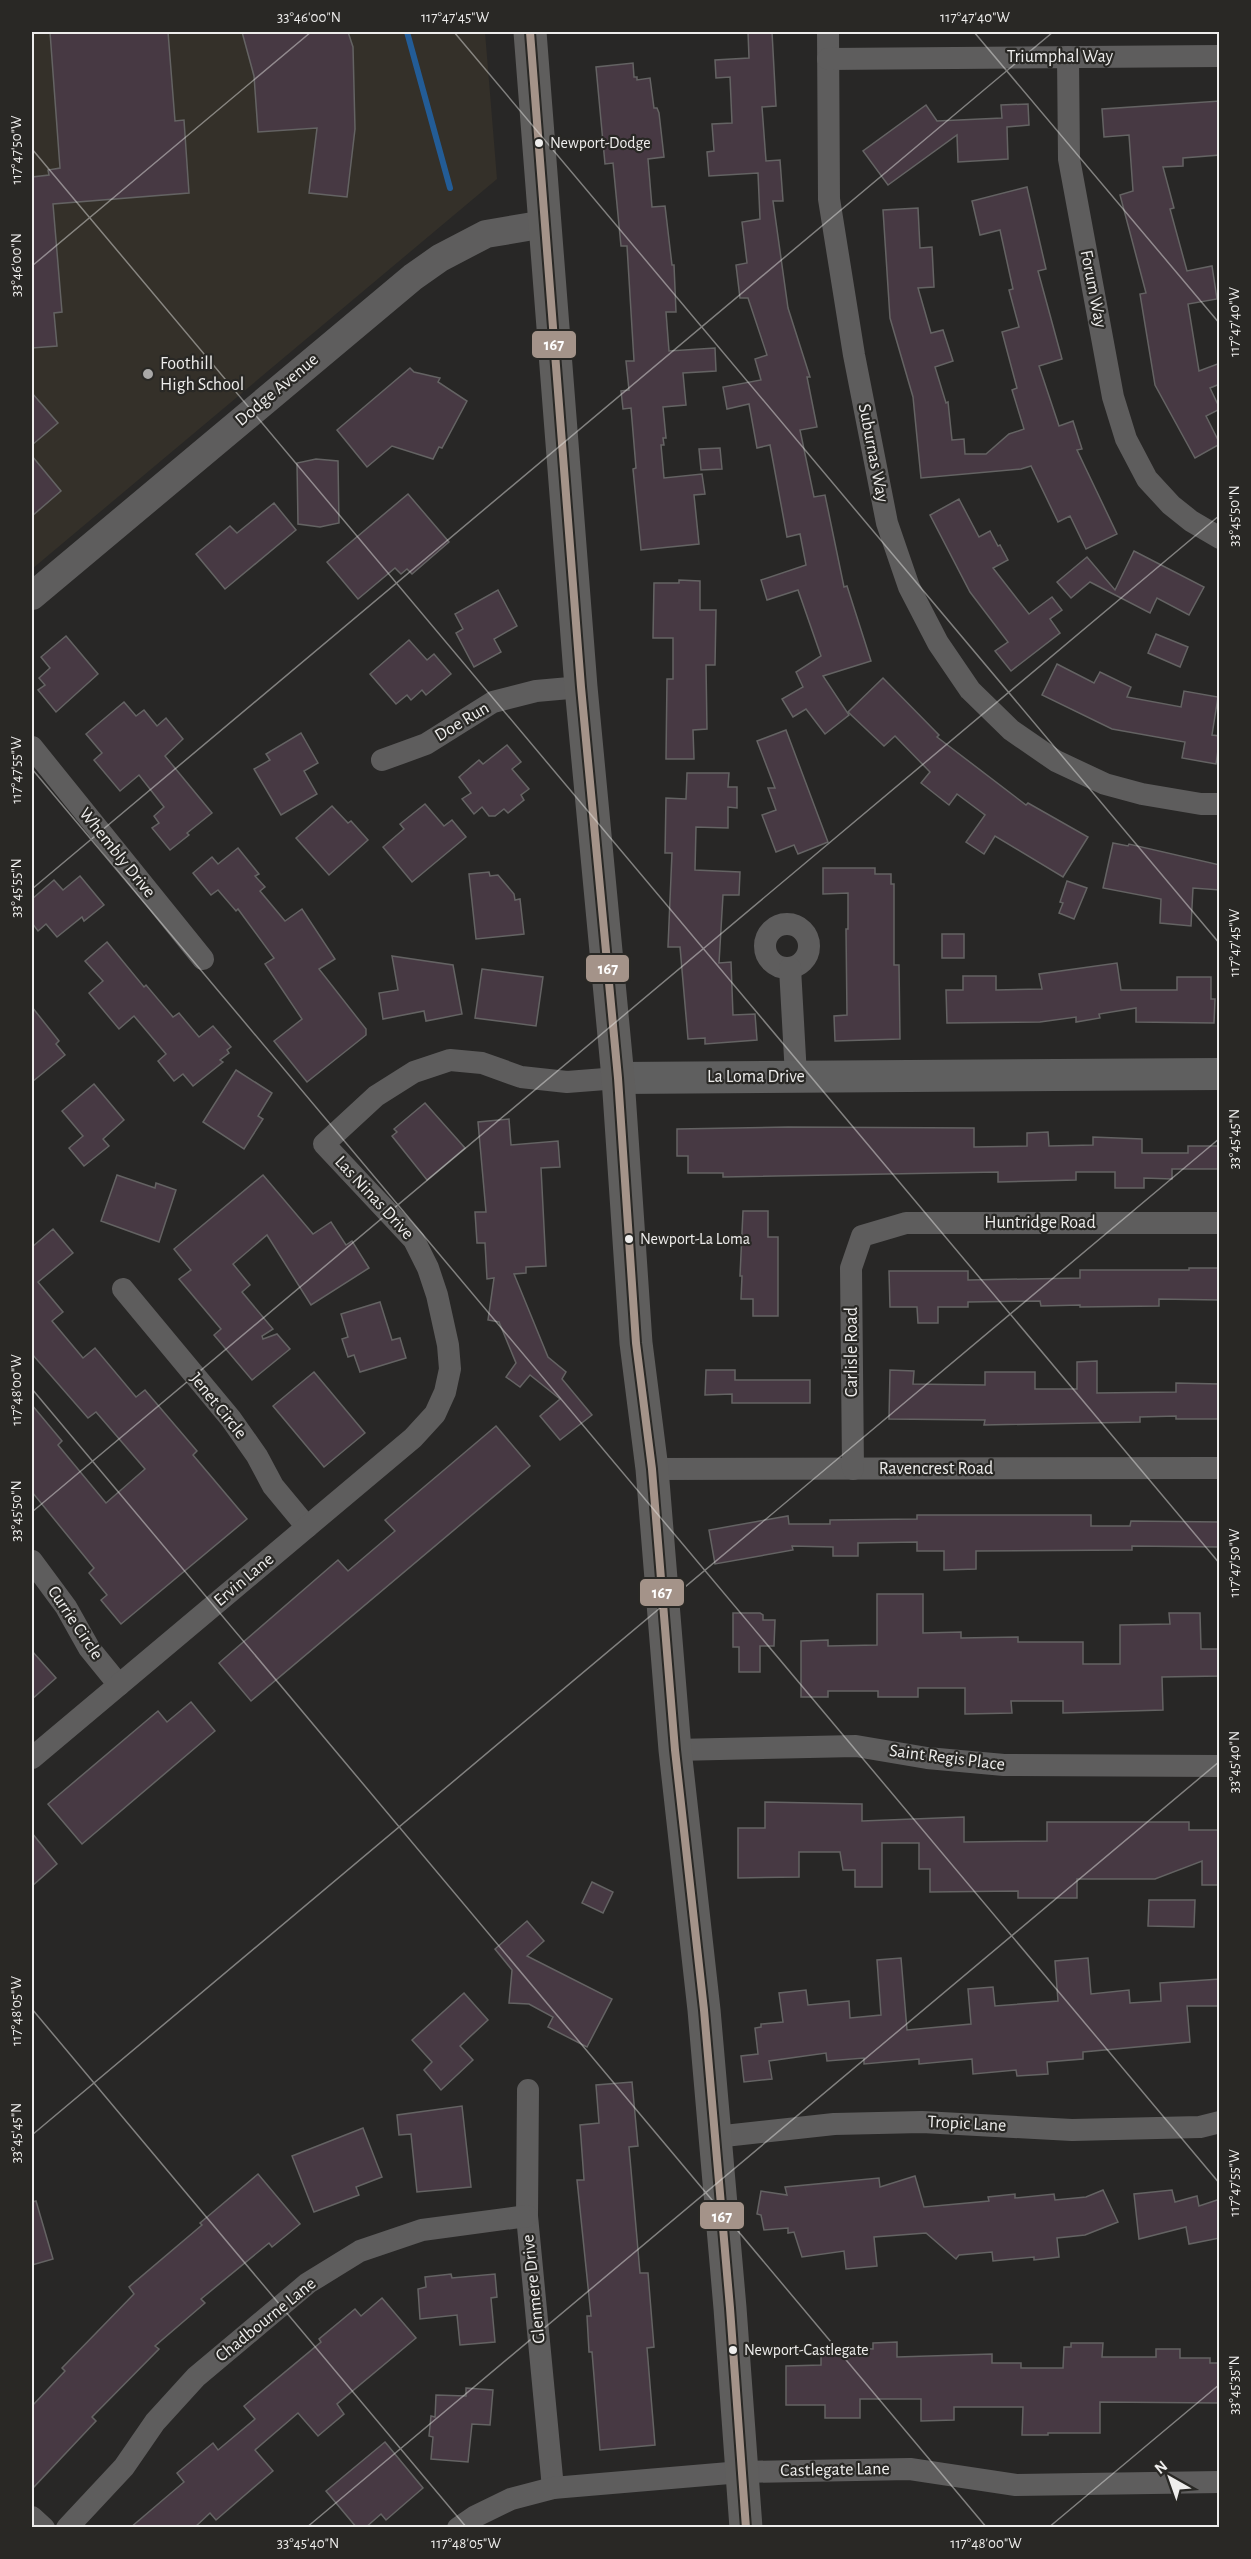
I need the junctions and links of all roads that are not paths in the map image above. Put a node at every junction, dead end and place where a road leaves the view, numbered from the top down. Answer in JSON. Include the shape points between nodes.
{"nodes":[{"id":1,"x":530,"y":32,"type":"edge"},
{"id":2,"x":828,"y":32,"type":"edge"},
{"id":3,"x":1220,"y":56,"type":"edge"},
{"id":4,"x":1068,"y":57,"type":"junction"},
{"id":5,"x":828,"y":59,"type":"junction"},
{"id":6,"x":545,"y":225,"type":"junction"},
{"id":7,"x":1220,"y":538,"type":"edge"},
{"id":8,"x":32,"y":596,"type":"edge"},
{"id":9,"x":581,"y":687,"type":"junction"},
{"id":10,"x":32,"y":747,"type":"edge"},
{"id":11,"x":382,"y":760,"type":"dead end"},
{"id":12,"x":1220,"y":804,"type":"edge"},
{"id":13,"x":204,"y":959,"type":"dead end"},
{"id":14,"x":790,"y":968,"type":"dead end"},
{"id":15,"x":1220,"y":1074,"type":"edge"},
{"id":16,"x":796,"y":1077,"type":"junction"},
{"id":17,"x":618,"y":1078,"type":"junction"},
{"id":18,"x":324,"y":1144,"type":"joint"},
{"id":19,"x":1220,"y":1223,"type":"edge"},
{"id":20,"x":862,"y":1236,"type":"joint"},
{"id":21,"x":123,"y":1289,"type":"dead end"},
{"id":22,"x":445,"y":1392,"type":"joint"},
{"id":23,"x":1220,"y":1468,"type":"edge"},
{"id":24,"x":652,"y":1469,"type":"junction"},
{"id":25,"x":853,"y":1470,"type":"junction"},
{"id":26,"x":307,"y":1527,"type":"junction"},
{"id":27,"x":32,"y":1561,"type":"edge"},
{"id":28,"x":119,"y":1685,"type":"junction"},
{"id":29,"x":675,"y":1750,"type":"junction"},
{"id":30,"x":32,"y":1758,"type":"edge"},
{"id":31,"x":1220,"y":1766,"type":"edge"},
{"id":32,"x":528,"y":2090,"type":"dead end"},
{"id":33,"x":1220,"y":2122,"type":"edge"},
{"id":34,"x":715,"y":2137,"type":"junction"},
{"id":35,"x":527,"y":2216,"type":"junction"},
{"id":36,"x":741,"y":2472,"type":"junction"},
{"id":37,"x":1220,"y":2482,"type":"edge"},
{"id":38,"x":553,"y":2488,"type":"junction"},
{"id":39,"x":32,"y":2517,"type":"edge"},
{"id":40,"x":44,"y":2528,"type":"edge"},
{"id":41,"x":68,"y":2528,"type":"edge"},
{"id":42,"x":458,"y":2528,"type":"edge"},
{"id":43,"x":746,"y":2528,"type":"edge"}],
"edges":[{"from":1,"to":6,"type":"main road"},
{"from":2,"to":5,"type":"street","name":"Suburnas Way"},
{"from":3,"to":4,"type":"street","name":"Triumphal Way"},
{"from":4,"to":5,"type":"street","name":"Triumphal Way"},
{"from":4,"to":7,"type":"street","name":"Forum Way","via":[[1069,159],[1113,397],[1126,439],[1147,478],[1171,505]]},
{"from":5,"to":12,"type":"street","name":"Suburnas Way","via":[[829,199],[854,355],[887,523],[909,587],[938,643],[970,690],[1011,730],[1056,761],[1105,784],[1142,794]]},
{"from":6,"to":8,"type":"street","name":"Dodge Avenue","via":[[486,234],[413,276]]},
{"from":6,"to":9,"type":"main road"},
{"from":9,"to":11,"type":"street","name":"Doe Run","via":[[536,691],[493,702],[426,744]]},
{"from":9,"to":17,"type":"main road"},
{"from":10,"to":13,"type":"street","name":"Whembly Drive"},
{"from":14,"to":16,"type":"street"},
{"from":15,"to":16,"type":"main road","name":"La Loma Drive"},
{"from":16,"to":17,"type":"main road","name":"La Loma Drive"},
{"from":17,"to":18,"type":"street","name":"La Loma Drive","via":[[567,1082],[521,1077],[482,1063],[450,1060],[414,1072],[376,1096]]},
{"from":17,"to":24,"type":"main road","via":[[636,1343]]},
{"from":18,"to":22,"type":"street","name":"Las Ninas Drive","via":[[414,1240],[428,1268],[448,1345],[450,1369]]},
{"from":19,"to":20,"type":"street","name":"Huntridge Road","via":[[906,1223]]},
{"from":20,"to":25,"type":"street","name":"Carlisle Road","via":[[851,1268]]},
{"from":21,"to":26,"type":"street","name":"Jenet Circle","via":[[231,1419],[273,1486]]},
{"from":22,"to":26,"type":"street","name":"Ervin Lane","via":[[435,1414],[413,1438]]},
{"from":23,"to":25,"type":"street","name":"Ravencrest Road"},
{"from":24,"to":25,"type":"street","name":"Ravencrest Road"},
{"from":24,"to":29,"type":"main road"},
{"from":26,"to":28,"type":"street","name":"Ervin Lane"},
{"from":27,"to":28,"type":"street","name":"Currie Circle","via":[[66,1607],[89,1648]]},
{"from":28,"to":30,"type":"street","name":"Ervin Lane"},
{"from":29,"to":31,"type":"street","name":"Saint Regis Place","via":[[856,1746],[1004,1765]]},
{"from":29,"to":34,"type":"main road"},
{"from":32,"to":35,"type":"street","name":"Glenmere Drive"},
{"from":33,"to":34,"type":"street","name":"Tropic Lane","via":[[1200,2127],[1072,2130],[922,2122],[834,2124]]},
{"from":34,"to":36,"type":"main road"},
{"from":35,"to":38,"type":"street","name":"Glenmere Drive"},
{"from":35,"to":41,"type":"street","name":"Chadbourne Lane","via":[[422,2230],[360,2251],[308,2283],[196,2377],[155,2422],[124,2467]]},
{"from":36,"to":37,"type":"street","name":"Castlegate Lane","via":[[910,2469],[1016,2485]]},
{"from":36,"to":38,"type":"street","name":"Castlegate Lane"},
{"from":36,"to":43,"type":"main road"},
{"from":38,"to":42,"type":"street","name":"Castlegate Lane","via":[[511,2499]]},
{"from":39,"to":40,"type":"street"}]}
